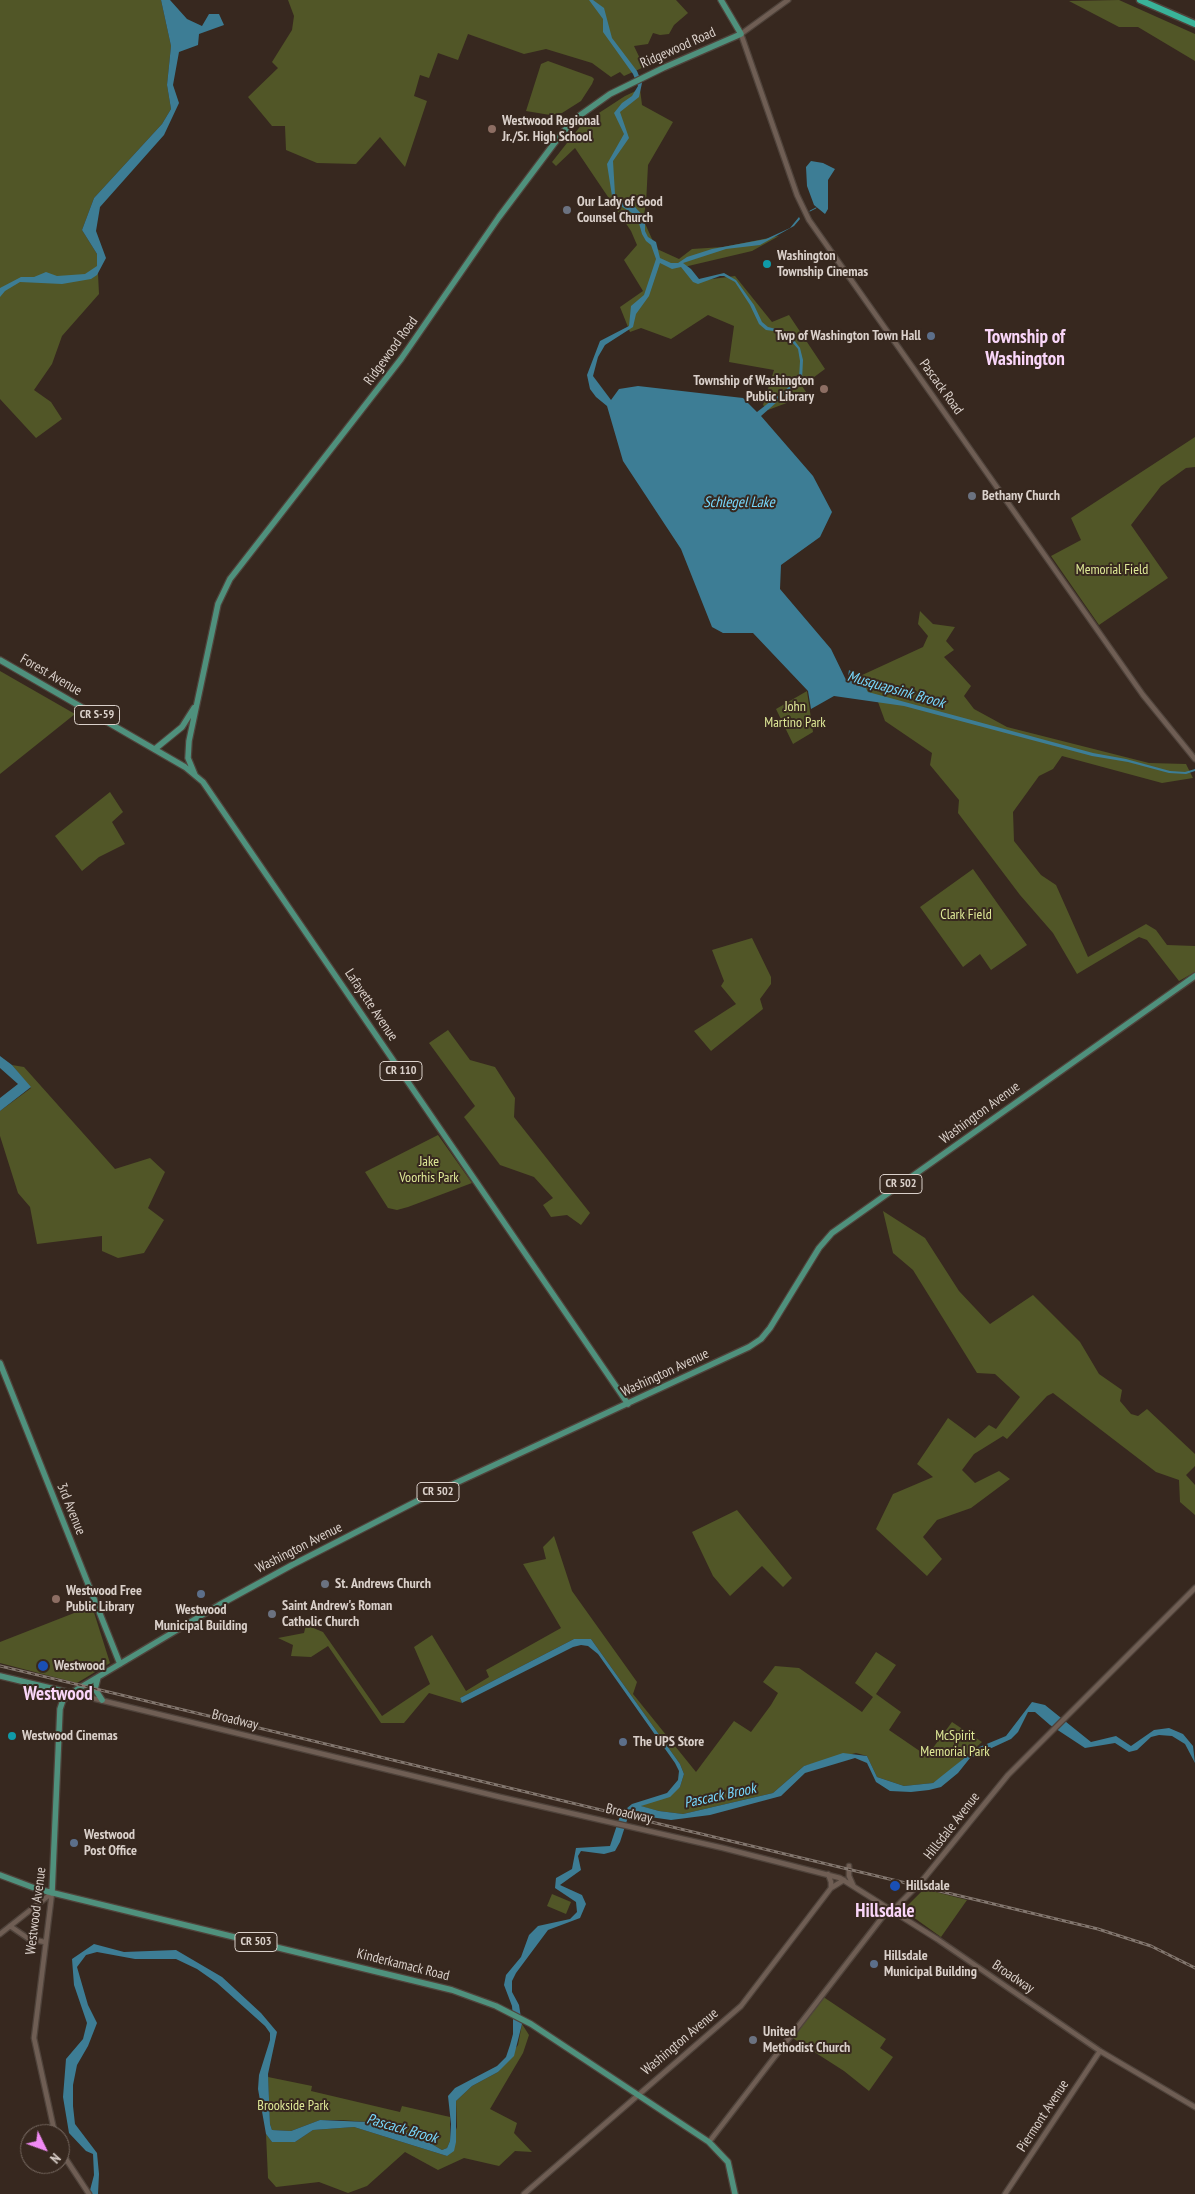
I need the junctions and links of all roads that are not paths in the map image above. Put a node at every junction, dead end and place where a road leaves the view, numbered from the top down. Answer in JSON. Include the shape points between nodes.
{"nodes":[{"id":1,"x":721,"y":0,"type":"edge"},
{"id":2,"x":788,"y":0,"type":"edge"},
{"id":3,"x":1140,"y":0,"type":"edge"},
{"id":4,"x":1195,"y":24,"type":"edge"},
{"id":5,"x":741,"y":34,"type":"junction"},
{"id":6,"x":0,"y":660,"type":"edge"},
{"id":7,"x":198,"y":701,"type":"junction"},
{"id":8,"x":154,"y":749,"type":"junction"},
{"id":9,"x":1195,"y":759,"type":"edge"},
{"id":10,"x":194,"y":774,"type":"junction"},
{"id":11,"x":1195,"y":976,"type":"edge"},
{"id":12,"x":0,"y":1362,"type":"edge"},
{"id":13,"x":628,"y":1404,"type":"junction"},
{"id":14,"x":1195,"y":1588,"type":"edge"},
{"id":15,"x":120,"y":1664,"type":"junction"},
{"id":16,"x":0,"y":1676,"type":"edge"},
{"id":17,"x":98,"y":1677,"type":"junction"},
{"id":18,"x":71,"y":1693,"type":"junction"},
{"id":19,"x":102,"y":1700,"type":"junction"},
{"id":20,"x":849,"y":1866,"type":"dead end"},
{"id":21,"x":828,"y":1874,"type":"junction"},
{"id":22,"x":0,"y":1875,"type":"edge"},
{"id":23,"x":844,"y":1880,"type":"junction"},
{"id":24,"x":854,"y":1886,"type":"junction"},
{"id":25,"x":831,"y":1888,"type":"junction"},
{"id":26,"x":52,"y":1893,"type":"junction"},
{"id":27,"x":893,"y":1910,"type":"junction"},
{"id":28,"x":10,"y":1926,"type":"junction"},
{"id":29,"x":0,"y":1934,"type":"edge"},
{"id":30,"x":45,"y":1942,"type":"junction"},
{"id":31,"x":1100,"y":2051,"type":"junction"},
{"id":32,"x":637,"y":2095,"type":"junction"},
{"id":33,"x":1195,"y":2107,"type":"edge"},
{"id":34,"x":53,"y":2124,"type":"edge"},
{"id":35,"x":709,"y":2142,"type":"junction"},
{"id":36,"x":70,"y":2165,"type":"edge"},
{"id":37,"x":89,"y":2193,"type":"edge"},
{"id":38,"x":524,"y":2194,"type":"edge"},
{"id":39,"x":735,"y":2194,"type":"edge"},
{"id":40,"x":1004,"y":2194,"type":"edge"}],
"edges":[{"from":1,"to":5,"type":"main road","name":"Pascack Road"},
{"from":2,"to":5,"type":"street"},
{"from":3,"to":4,"type":"highway"},
{"from":5,"to":7,"type":"main road","name":"Ridgewood Road","number":"CR 110","via":[[632,82],[579,116],[545,154],[401,360],[230,579],[218,604]]},
{"from":5,"to":9,"type":"street","name":"Pascack Road","via":[[797,195],[813,228],[1143,695]]},
{"from":6,"to":8,"type":"main road","name":"Forest Avenue","number":"CR S-59"},
{"from":7,"to":8,"type":"main road","via":[[182,727]]},
{"from":7,"to":10,"type":"main road","name":"Ridgewood Road","number":"CR 110","via":[[187,752]]},
{"from":8,"to":10,"type":"main road","name":"Forest Avenue","number":"CR S-59"},
{"from":10,"to":13,"type":"main road","name":"Lafayette Avenue","number":"CR 110","via":[[210,790]]},
{"from":11,"to":13,"type":"main road","name":"Washington Avenue","number":"CR 502","via":[[832,1233],[761,1339],[741,1352]]},
{"from":12,"to":15,"type":"main road","name":"3rd Avenue"},
{"from":13,"to":15,"type":"main road","name":"Washington Avenue","number":"CR 502","via":[[419,1500],[292,1565]]},
{"from":14,"to":27,"type":"street","name":"Hillsdale Avenue","via":[[998,1786],[921,1882]]},
{"from":15,"to":17,"type":"main road","name":"Washington Avenue","number":"CR 502"},
{"from":16,"to":18,"type":"main road","name":"Broadway"},
{"from":17,"to":18,"type":"main road","name":"Washington Avenue","number":"CR 502"},
{"from":17,"to":19,"type":"main road","via":[[95,1689]]},
{"from":18,"to":19,"type":"street","name":"Broadway"},
{"from":18,"to":26,"type":"main road","name":"Westwood Avenue","via":[[63,1700],[60,1709]]},
{"from":19,"to":21,"type":"street","name":"Broadway"},
{"from":20,"to":24,"type":"street"},
{"from":21,"to":23,"type":"street","name":"Broadway"},
{"from":21,"to":25,"type":"street"},
{"from":22,"to":26,"type":"main road","name":"Kinderkamack Road","number":"CR 503"},
{"from":23,"to":24,"type":"street","name":"Broadway"},
{"from":23,"to":25,"type":"street","name":"Washington Avenue"},
{"from":24,"to":27,"type":"street","name":"Broadway"},
{"from":25,"to":32,"type":"street","name":"Washington Avenue","via":[[741,2006]]},
{"from":26,"to":28,"type":"street"},
{"from":26,"to":30,"type":"street","name":"Westwood Avenue"},
{"from":26,"to":32,"type":"main road","name":"Kinderkamack Road","number":"CR 503","via":[[452,1990],[524,2020]]},
{"from":27,"to":31,"type":"street","name":"Broadway"},
{"from":27,"to":35,"type":"street","name":"Hillsdale Avenue","via":[[884,1915]]},
{"from":28,"to":29,"type":"street"},
{"from":28,"to":30,"type":"street","via":[[29,1939]]},
{"from":30,"to":34,"type":"street","name":"Westwood Avenue","via":[[34,2038]]},
{"from":31,"to":33,"type":"street","name":"Broadway"},
{"from":31,"to":40,"type":"street","name":"Piermont Avenue"},
{"from":32,"to":35,"type":"main road","name":"Kinderkamack Road","number":"CR 503"},
{"from":32,"to":38,"type":"street","name":"Washington Avenue"},
{"from":35,"to":39,"type":"main road","name":"Kinderkamack Road","number":"CR 503","via":[[728,2162]]},
{"from":36,"to":37,"type":"street"}]}
